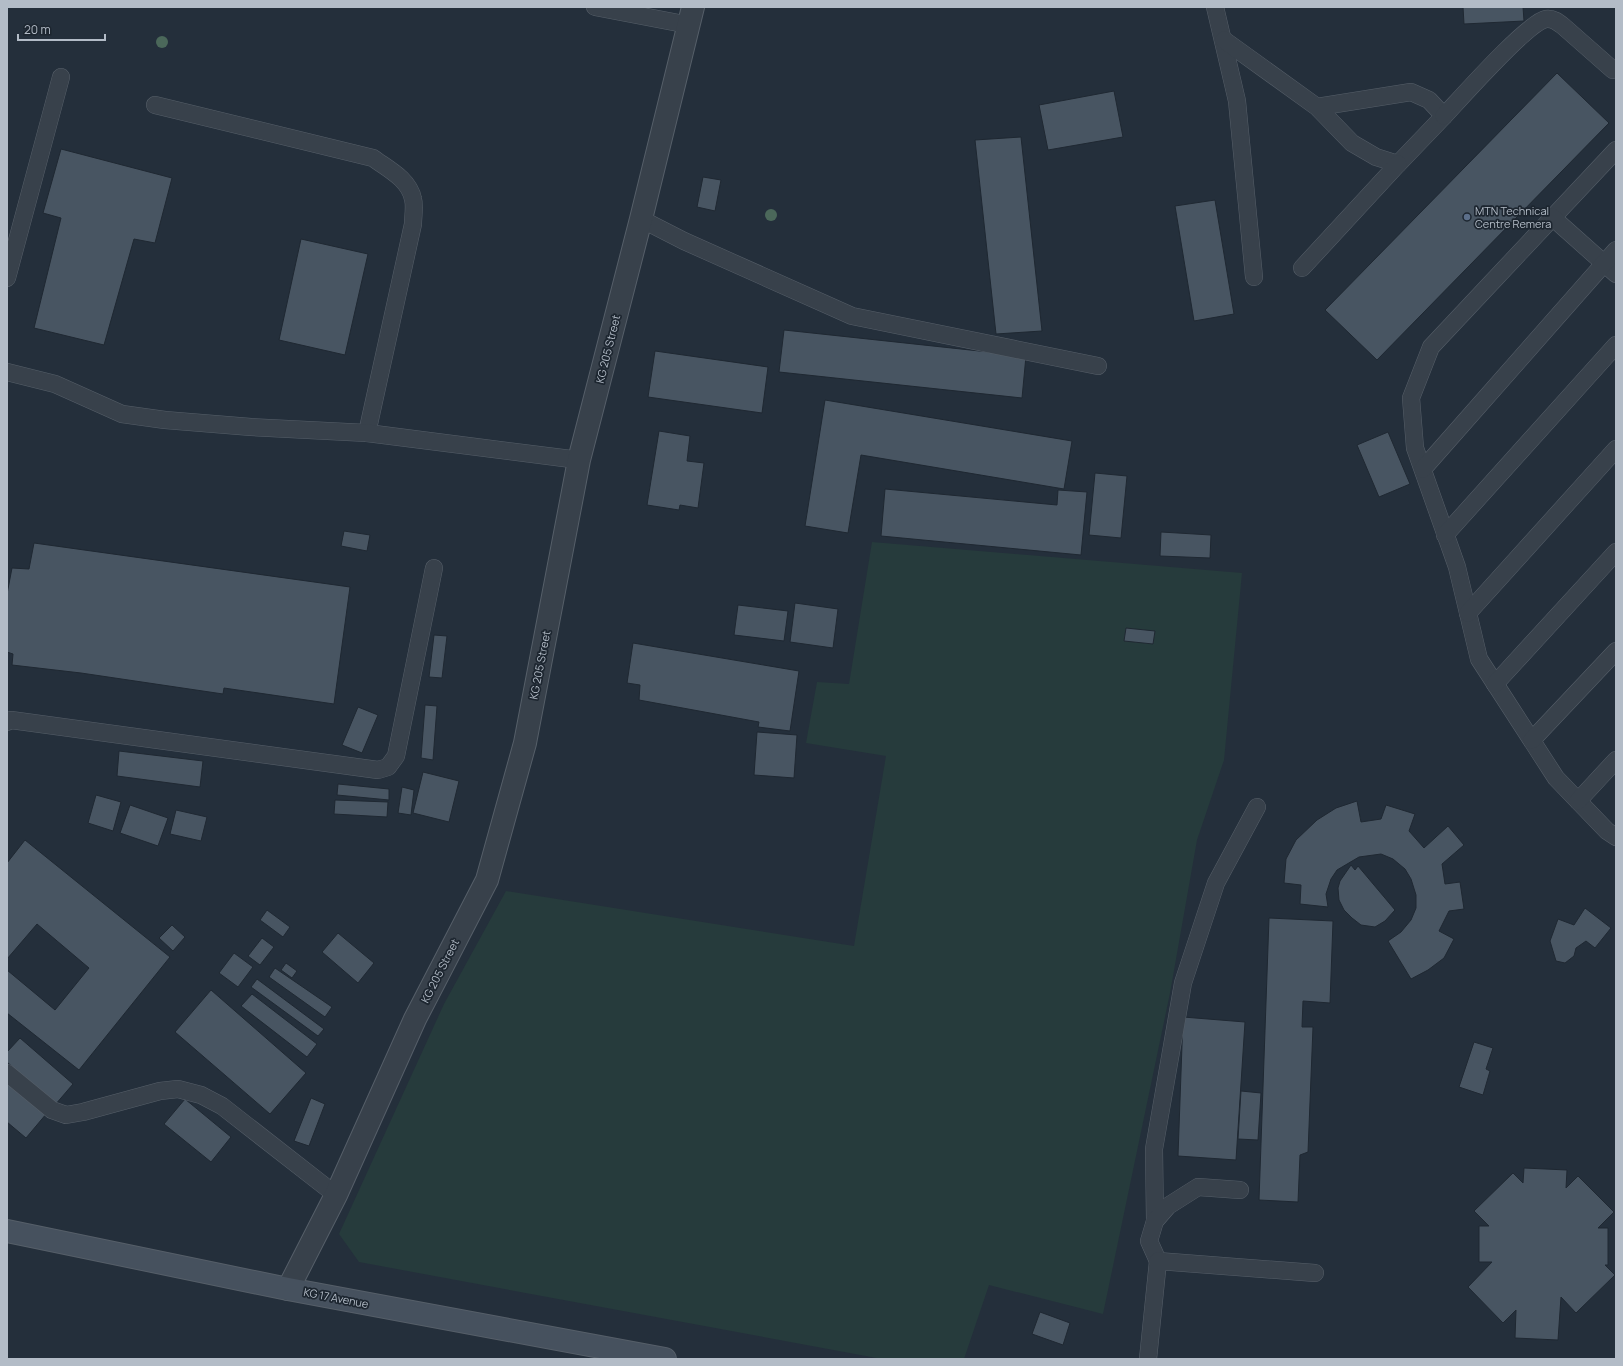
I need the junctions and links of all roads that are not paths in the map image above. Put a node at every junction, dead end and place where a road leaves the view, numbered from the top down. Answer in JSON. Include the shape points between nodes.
{"nodes":[{"id":1,"x":595,"y":7,"type":"edge"},
{"id":2,"x":1215,"y":7,"type":"edge"},
{"id":3,"x":691,"y":16,"type":"edge"},
{"id":4,"x":1224,"y":40,"type":"junction"},
{"id":5,"x":1613,"y":70,"type":"dead end"},
{"id":6,"x":61,"y":77,"type":"dead end"},
{"id":7,"x":155,"y":105,"type":"dead end"},
{"id":8,"x":1317,"y":106,"type":"junction"},
{"id":9,"x":1444,"y":116,"type":"junction"},
{"id":10,"x":1616,"y":150,"type":"edge"},
{"id":11,"x":1398,"y":164,"type":"junction"},
{"id":12,"x":1552,"y":217,"type":"junction"},
{"id":13,"x":641,"y":220,"type":"junction"},
{"id":14,"x":1616,"y":250,"type":"edge"},
{"id":15,"x":1302,"y":268,"type":"dead end"},
{"id":16,"x":1610,"y":269,"type":"edge"},
{"id":17,"x":7,"y":278,"type":"edge"},
{"id":18,"x":1254,"y":278,"type":"dead end"},
{"id":19,"x":1616,"y":345,"type":"edge"},
{"id":20,"x":1098,"y":366,"type":"dead end"},
{"id":21,"x":7,"y":372,"type":"edge"},
{"id":22,"x":367,"y":433,"type":"junction"},
{"id":23,"x":1616,"y":449,"type":"edge"},
{"id":24,"x":579,"y":460,"type":"junction"},
{"id":25,"x":1422,"y":469,"type":"junction"},
{"id":26,"x":1445,"y":535,"type":"junction"},
{"id":27,"x":1616,"y":552,"type":"edge"},
{"id":28,"x":434,"y":568,"type":"dead end"},
{"id":29,"x":1468,"y":613,"type":"junction"},
{"id":30,"x":1616,"y":651,"type":"edge"},
{"id":31,"x":1495,"y":684,"type":"junction"},
{"id":32,"x":7,"y":722,"type":"edge"},
{"id":33,"x":1532,"y":740,"type":"junction"},
{"id":34,"x":1616,"y":760,"type":"edge"},
{"id":35,"x":1578,"y":801,"type":"junction"},
{"id":36,"x":1257,"y":807,"type":"dead end"},
{"id":37,"x":1616,"y":837,"type":"edge"},
{"id":38,"x":7,"y":1072,"type":"edge"},
{"id":39,"x":1240,"y":1190,"type":"dead end"},
{"id":40,"x":336,"y":1195,"type":"junction"},
{"id":41,"x":1155,"y":1221,"type":"junction"},
{"id":42,"x":7,"y":1231,"type":"edge"},
{"id":43,"x":1158,"y":1261,"type":"junction"},
{"id":44,"x":1315,"y":1272,"type":"dead end"},
{"id":45,"x":288,"y":1289,"type":"junction"},
{"id":46,"x":665,"y":1359,"type":"edge"},
{"id":47,"x":1148,"y":1359,"type":"edge"}],
"edges":[{"from":1,"to":3,"type":"lane"},
{"from":2,"to":4,"type":"lane"},
{"from":3,"to":13,"type":"street","name":"KG 205 Street"},
{"from":4,"to":8,"type":"lane"},
{"from":4,"to":18,"type":"lane","via":[[1237,101]]},
{"from":5,"to":9,"type":"lane","via":[[1563,26],[1554,20],[1546,19],[1520,36]]},
{"from":6,"to":17,"type":"lane"},
{"from":7,"to":22,"type":"lane","via":[[373,158],[398,175],[409,188],[414,200],[413,224]]},
{"from":8,"to":9,"type":"lane","via":[[1411,92],[1429,100]]},
{"from":8,"to":11,"type":"lane","via":[[1352,143],[1376,158]]},
{"from":9,"to":11,"type":"lane"},
{"from":10,"to":12,"type":"lane"},
{"from":11,"to":15,"type":"lane"},
{"from":12,"to":16,"type":"lane"},
{"from":12,"to":25,"type":"lane","via":[[1431,347],[1410,398],[1415,448]]},
{"from":13,"to":20,"type":"lane","via":[[852,316]]},
{"from":13,"to":24,"type":"street","name":"KG 205 Street"},
{"from":14,"to":16,"type":"lane"},
{"from":16,"to":25,"type":"lane"},
{"from":19,"to":26,"type":"lane"},
{"from":21,"to":22,"type":"lane","via":[[55,384],[122,414],[235,426]]},
{"from":22,"to":24,"type":"lane"},
{"from":23,"to":29,"type":"lane"},
{"from":24,"to":40,"type":"street","name":"KG 205 Street","via":[[525,743],[487,880],[415,1019]]},
{"from":25,"to":26,"type":"lane"},
{"from":26,"to":29,"type":"lane","via":[[1457,567]]},
{"from":27,"to":31,"type":"lane"},
{"from":28,"to":32,"type":"lane","via":[[396,756],[388,767],[378,770],[18,721]]},
{"from":29,"to":31,"type":"lane","via":[[1479,659]]},
{"from":30,"to":33,"type":"lane"},
{"from":31,"to":33,"type":"lane"},
{"from":33,"to":35,"type":"lane","via":[[1556,778]]},
{"from":34,"to":35,"type":"lane"},
{"from":35,"to":37,"type":"lane","via":[[1606,831]]},
{"from":36,"to":41,"type":"lane","via":[[1216,883],[1183,983],[1154,1149]]},
{"from":38,"to":40,"type":"lane","via":[[52,1110],[66,1115],[160,1091],[178,1089],[201,1095],[222,1106]]},
{"from":39,"to":41,"type":"lane","via":[[1198,1187],[1168,1206]]},
{"from":40,"to":45,"type":"street","name":"KG 205 Street"},
{"from":41,"to":43,"type":"lane","via":[[1149,1242]]},
{"from":42,"to":45,"type":"street","name":"KG 17 Avenue"},
{"from":43,"to":44,"type":"lane"},
{"from":43,"to":47,"type":"lane"},
{"from":45,"to":46,"type":"street","name":"KG 17 Avenue"}]}
